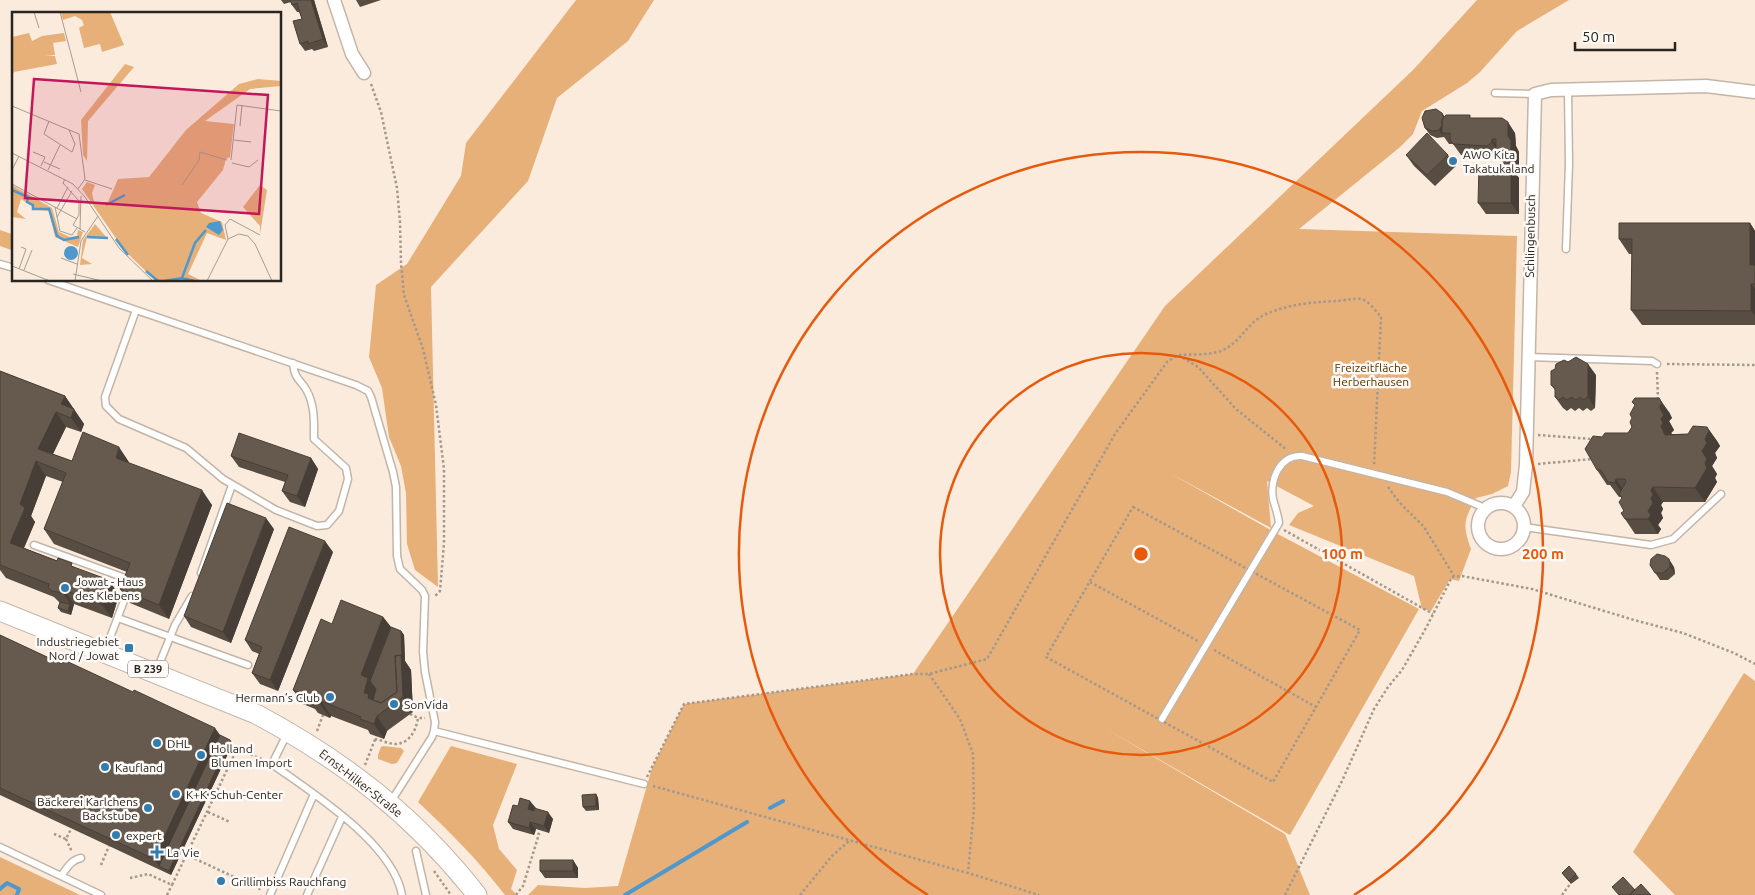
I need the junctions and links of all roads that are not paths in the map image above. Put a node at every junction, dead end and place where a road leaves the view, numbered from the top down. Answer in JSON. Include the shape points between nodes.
{"nodes":[{"id":1,"x":334,"y":0,"type":"edge"},
{"id":2,"x":364,"y":73,"type":"road end"},
{"id":3,"x":1568,"y":90,"type":"junction"},
{"id":4,"x":1755,"y":92,"type":"edge"},
{"id":5,"x":1495,"y":93,"type":"dead end"},
{"id":6,"x":1535,"y":94,"type":"junction"},
{"id":7,"x":1566,"y":249,"type":"dead end"},
{"id":8,"x":51,"y":281,"type":"edge"},
{"id":9,"x":136,"y":310,"type":"junction"},
{"id":10,"x":1528,"y":357,"type":"junction"},
{"id":11,"x":293,"y":363,"type":"junction"},
{"id":12,"x":1657,"y":364,"type":"road end"},
{"id":13,"x":232,"y":484,"type":"junction"},
{"id":14,"x":1721,"y":494,"type":"dead end"},
{"id":15,"x":1514,"y":506,"type":"junction"},
{"id":16,"x":1485,"y":508,"type":"junction"},
{"id":17,"x":1524,"y":527,"type":"junction"},
{"id":18,"x":34,"y":545,"type":"dead end"},
{"id":19,"x":198,"y":581,"type":"edge"},
{"id":20,"x":194,"y":590,"type":"edge"},
{"id":21,"x":0,"y":611,"type":"edge"},
{"id":22,"x":118,"y":618,"type":"junction"},
{"id":23,"x":170,"y":637,"type":"junction"},
{"id":24,"x":104,"y":652,"type":"junction"},
{"id":25,"x":248,"y":664,"type":"dead end"},
{"id":26,"x":156,"y":672,"type":"junction"},
{"id":27,"x":1162,"y":719,"type":"dead end"},
{"id":28,"x":288,"y":731,"type":"junction"},
{"id":29,"x":434,"y":731,"type":"junction"},
{"id":30,"x":644,"y":784,"type":"road end"},
{"id":31,"x":314,"y":794,"type":"junction"},
{"id":32,"x":390,"y":803,"type":"junction"},
{"id":33,"x":342,"y":817,"type":"junction"},
{"id":34,"x":0,"y":847,"type":"edge"},
{"id":35,"x":416,"y":851,"type":"dead end"},
{"id":36,"x":78,"y":858,"type":"road end"},
{"id":37,"x":61,"y":876,"type":"junction"},
{"id":38,"x":427,"y":894,"type":"edge"},
{"id":39,"x":101,"y":895,"type":"edge"},
{"id":40,"x":270,"y":895,"type":"edge"},
{"id":41,"x":307,"y":895,"type":"edge"},
{"id":42,"x":402,"y":895,"type":"edge"},
{"id":43,"x":477,"y":895,"type":"edge"}],
"edges":[{"from":1,"to":2,"type":"street","via":[[352,54]]},
{"from":3,"to":4,"type":"street","via":[[1706,86]]},
{"from":3,"to":6,"type":"street"},
{"from":3,"to":7,"type":"lane"},
{"from":5,"to":6,"type":"lane"},
{"from":6,"to":10,"type":"street","name":"Schlingenbusch"},
{"from":8,"to":9,"type":"lane"},
{"from":9,"to":11,"type":"lane"},
{"from":9,"to":13,"type":"lane","via":[[106,397],[106,406],[119,419],[186,448]]},
{"from":10,"to":12,"type":"lane"},
{"from":10,"to":15,"type":"street","name":"Schlingenbusch","via":[[1526,465],[1523,492]]},
{"from":11,"to":13,"type":"lane","via":[[295,375],[307,392],[313,409],[314,439],[346,468],[348,479],[339,511],[327,525],[317,526],[276,510]]},
{"from":11,"to":29,"type":"lane","via":[[356,385],[368,391],[371,397],[396,487],[400,569],[424,596],[423,652]]},
{"from":13,"to":19,"type":"lane"},
{"from":14,"to":17,"type":"lane","via":[[1673,539],[1651,545]]},
{"from":15,"to":16,"type":"street","via":[[1502,502]]},
{"from":15,"to":17,"type":"street","via":[[1522,515]]},
{"from":16,"to":17,"type":"street","via":[[1477,521],[1477,529],[1490,547],[1505,549],[1512,546]]},
{"from":16,"to":27,"type":"lane","via":[[1447,492],[1302,456],[1294,456],[1283,463],[1275,474],[1273,499],[1279,522]]},
{"from":18,"to":22,"type":"lane","via":[[125,578],[130,585]]},
{"from":20,"to":23,"type":"lane"},
{"from":21,"to":24,"type":"main road","name":"Ernst-Hilker-Straße","number":"B 239"},
{"from":22,"to":23,"type":"lane"},
{"from":22,"to":24,"type":"lane"},
{"from":23,"to":25,"type":"lane"},
{"from":23,"to":26,"type":"lane"},
{"from":24,"to":26,"type":"main road","name":"Ernst-Hilker-Straße","number":"B 239"},
{"from":26,"to":28,"type":"main road","name":"Ernst-Hilker-Straße","number":"B 239"},
{"from":28,"to":31,"type":"lane","via":[[272,764]]},
{"from":28,"to":32,"type":"main road","name":"Ernst-Hilker-Straße","number":"B 239","via":[[340,764]]},
{"from":29,"to":30,"type":"lane"},
{"from":29,"to":32,"type":"lane"},
{"from":31,"to":33,"type":"lane"},
{"from":31,"to":40,"type":"lane"},
{"from":32,"to":43,"type":"main road","name":"Ernst-Hilker-Straße","number":"B 239","via":[[445,856]]},
{"from":33,"to":41,"type":"lane"},
{"from":33,"to":42,"type":"lane","via":[[367,838],[394,871]]},
{"from":34,"to":37,"type":"lane"},
{"from":35,"to":38,"type":"lane"},
{"from":36,"to":37,"type":"lane"},
{"from":37,"to":39,"type":"lane"}]}
